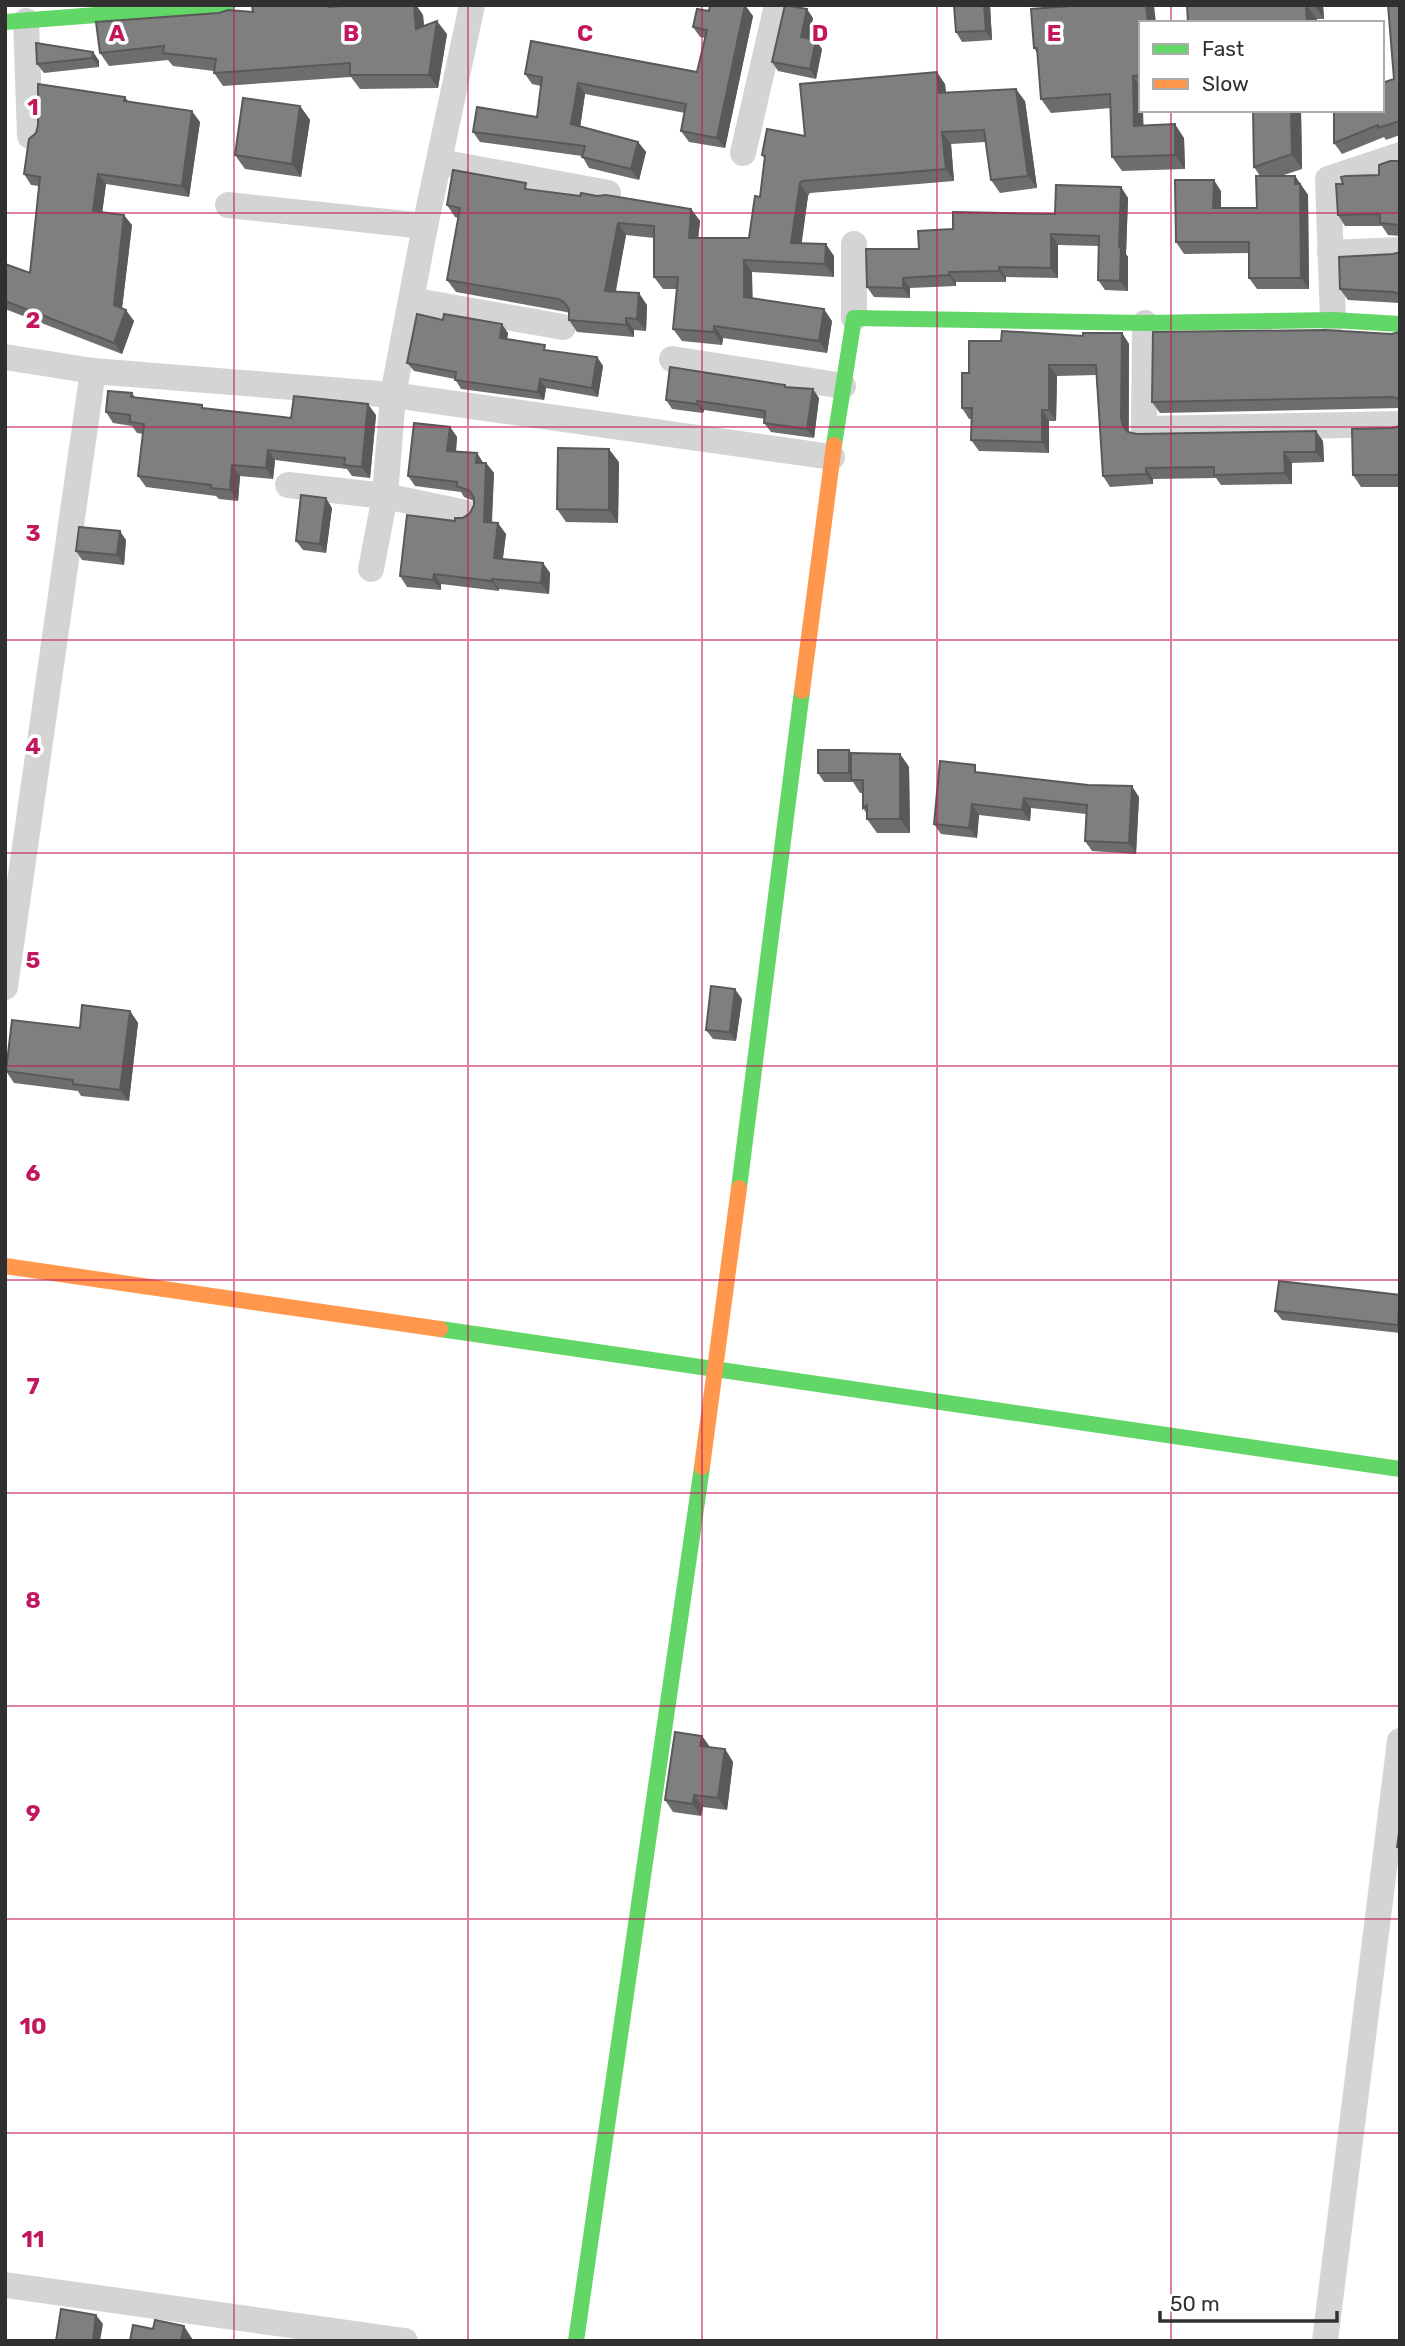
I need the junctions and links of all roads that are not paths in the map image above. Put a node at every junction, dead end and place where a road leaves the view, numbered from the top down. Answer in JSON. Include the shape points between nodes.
{"nodes":[{"id":1,"x":227,"y":5,"type":"edge"},
{"id":2,"x":472,"y":5,"type":"edge"},
{"id":3,"x":777,"y":5,"type":"edge"},
{"id":4,"x":175,"y":7,"type":"edge"},
{"id":5,"x":15,"y":22,"type":"edge"},
{"id":6,"x":30,"y":136,"type":"edge"},
{"id":7,"x":743,"y":153,"type":"dead end"},
{"id":8,"x":1400,"y":155,"type":"edge"},
{"id":9,"x":440,"y":162,"type":"junction"},
{"id":10,"x":608,"y":193,"type":"edge"},
{"id":11,"x":228,"y":205,"type":"dead end"},
{"id":12,"x":425,"y":226,"type":"junction"},
{"id":13,"x":854,"y":244,"type":"dead end"},
{"id":14,"x":1400,"y":250,"type":"edge"},
{"id":15,"x":1331,"y":253,"type":"junction"},
{"id":16,"x":411,"y":300,"type":"junction"},
{"id":17,"x":853,"y":318,"type":"junction"},
{"id":18,"x":1333,"y":320,"type":"junction"},
{"id":19,"x":1145,"y":323,"type":"junction"},
{"id":20,"x":1400,"y":324,"type":"edge"},
{"id":21,"x":563,"y":327,"type":"dead end"},
{"id":22,"x":5,"y":357,"type":"edge"},
{"id":23,"x":672,"y":359,"type":"dead end"},
{"id":24,"x":93,"y":371,"type":"junction"},
{"id":25,"x":843,"y":386,"type":"junction"},
{"id":26,"x":393,"y":395,"type":"junction"},
{"id":27,"x":1400,"y":424,"type":"edge"},
{"id":28,"x":832,"y":457,"type":"junction"},
{"id":29,"x":288,"y":485,"type":"dead end"},
{"id":30,"x":385,"y":496,"type":"junction"},
{"id":31,"x":466,"y":513,"type":"edge"},
{"id":32,"x":371,"y":569,"type":"dead end"},
{"id":33,"x":5,"y":987,"type":"edge"},
{"id":34,"x":5,"y":1266,"type":"edge"},
{"id":35,"x":716,"y":1368,"type":"junction"},
{"id":36,"x":1400,"y":1469,"type":"edge"},
{"id":37,"x":1400,"y":1741,"type":"edge"},
{"id":38,"x":5,"y":2285,"type":"edge"},
{"id":39,"x":405,"y":2341,"type":"edge"},
{"id":40,"x":576,"y":2341,"type":"edge"},
{"id":41,"x":1325,"y":2341,"type":"edge"}],
"edges":[{"from":1,"to":4,"type":"street"},
{"from":2,"to":9,"type":"street"},
{"from":3,"to":7,"type":"street"},
{"from":4,"to":5,"type":"street"},
{"from":5,"to":6,"type":"street"},
{"from":8,"to":15,"type":"street","via":[[1328,179]]},
{"from":9,"to":10,"type":"street"},
{"from":9,"to":12,"type":"street"},
{"from":11,"to":12,"type":"street"},
{"from":12,"to":16,"type":"street"},
{"from":13,"to":17,"type":"street"},
{"from":14,"to":15,"type":"street"},
{"from":15,"to":18,"type":"street"},
{"from":16,"to":21,"type":"street"},
{"from":16,"to":26,"type":"street"},
{"from":17,"to":19,"type":"street"},
{"from":17,"to":25,"type":"street"},
{"from":18,"to":19,"type":"street"},
{"from":18,"to":20,"type":"street"},
{"from":19,"to":27,"type":"street","via":[[1144,429]]},
{"from":22,"to":24,"type":"street"},
{"from":23,"to":25,"type":"street"},
{"from":24,"to":26,"type":"street"},
{"from":24,"to":33,"type":"street"},
{"from":25,"to":28,"type":"street"},
{"from":26,"to":28,"type":"street"},
{"from":26,"to":30,"type":"street"},
{"from":28,"to":35,"type":"street"},
{"from":29,"to":30,"type":"street"},
{"from":30,"to":31,"type":"street"},
{"from":30,"to":32,"type":"street"},
{"from":34,"to":35,"type":"street"},
{"from":35,"to":36,"type":"street"},
{"from":35,"to":40,"type":"street"},
{"from":37,"to":41,"type":"street"},
{"from":38,"to":39,"type":"street"}]}
